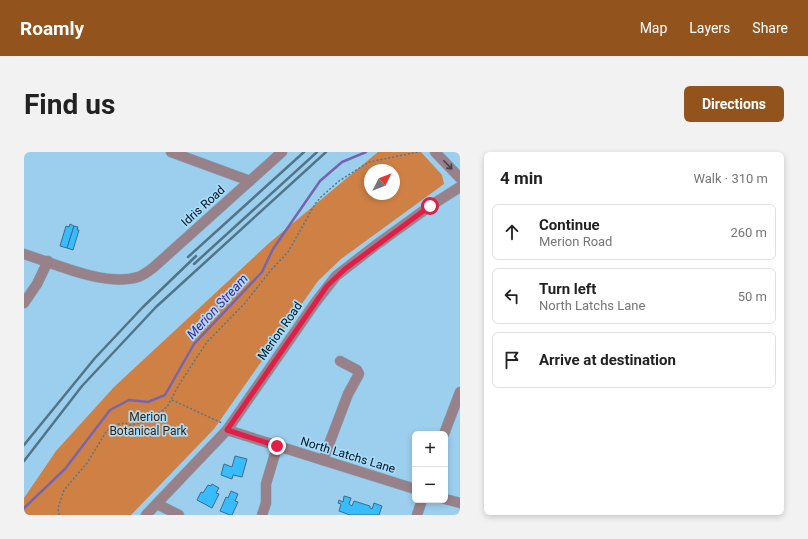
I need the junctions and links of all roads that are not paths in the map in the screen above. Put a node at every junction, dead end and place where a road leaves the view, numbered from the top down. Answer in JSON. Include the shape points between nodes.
{"nodes":[{"id":1,"x":171,"y":152,"type":"edge"},
{"id":2,"x":282,"y":152,"type":"edge"},
{"id":3,"x":435,"y":152,"type":"edge"},
{"id":4,"x":460,"y":178,"type":"edge"},
{"id":5,"x":250,"y":181,"type":"junction"},
{"id":6,"x":460,"y":187,"type":"edge"},
{"id":7,"x":24,"y":254,"type":"edge"},
{"id":8,"x":48,"y":261,"type":"junction"},
{"id":9,"x":24,"y":303,"type":"edge"},
{"id":10,"x":340,"y":361,"type":"dead end"},
{"id":11,"x":460,"y":392,"type":"edge"},
{"id":12,"x":228,"y":428,"type":"junction"},
{"id":13,"x":445,"y":431,"type":"edge"},
{"id":14,"x":277,"y":446,"type":"junction"},
{"id":15,"x":323,"y":460,"type":"junction"},
{"id":16,"x":412,"y":488,"type":"edge"},
{"id":17,"x":448,"y":500,"type":"edge"},
{"id":18,"x":421,"y":503,"type":"edge"},
{"id":19,"x":460,"y":503,"type":"edge"},
{"id":20,"x":157,"y":504,"type":"junction"},
{"id":21,"x":146,"y":515,"type":"edge"},
{"id":22,"x":179,"y":515,"type":"edge"},
{"id":23,"x":262,"y":515,"type":"edge"},
{"id":24,"x":417,"y":515,"type":"edge"}],
"edges":[{"from":1,"to":5,"type":"street"},
{"from":2,"to":5,"type":"street","name":"Idris Road"},
{"from":3,"to":4,"type":"street","one_way":true},
{"from":5,"to":8,"type":"street","name":"Idris Road","via":[[154,267],[138,277],[97,277]]},
{"from":6,"to":12,"type":"street","name":"Merion Road","via":[[388,236],[336,276]]},
{"from":7,"to":8,"type":"street"},
{"from":8,"to":9,"type":"street"},
{"from":10,"to":15,"type":"street","via":[[357,370],[359,374],[348,394]]},
{"from":11,"to":13,"type":"street"},
{"from":12,"to":14,"type":"street","name":"North Latchs Lane"},
{"from":12,"to":20,"type":"street","name":"Merion Road"},
{"from":14,"to":15,"type":"street","name":"North Latchs Lane"},
{"from":14,"to":23,"type":"street","via":[[266,484],[266,504]]},
{"from":15,"to":16,"type":"street","name":"North Latchs Lane"},
{"from":17,"to":19,"type":"street"},
{"from":18,"to":24,"type":"street"},
{"from":20,"to":21,"type":"street","name":"Merion Road"},
{"from":20,"to":22,"type":"street"}]}
